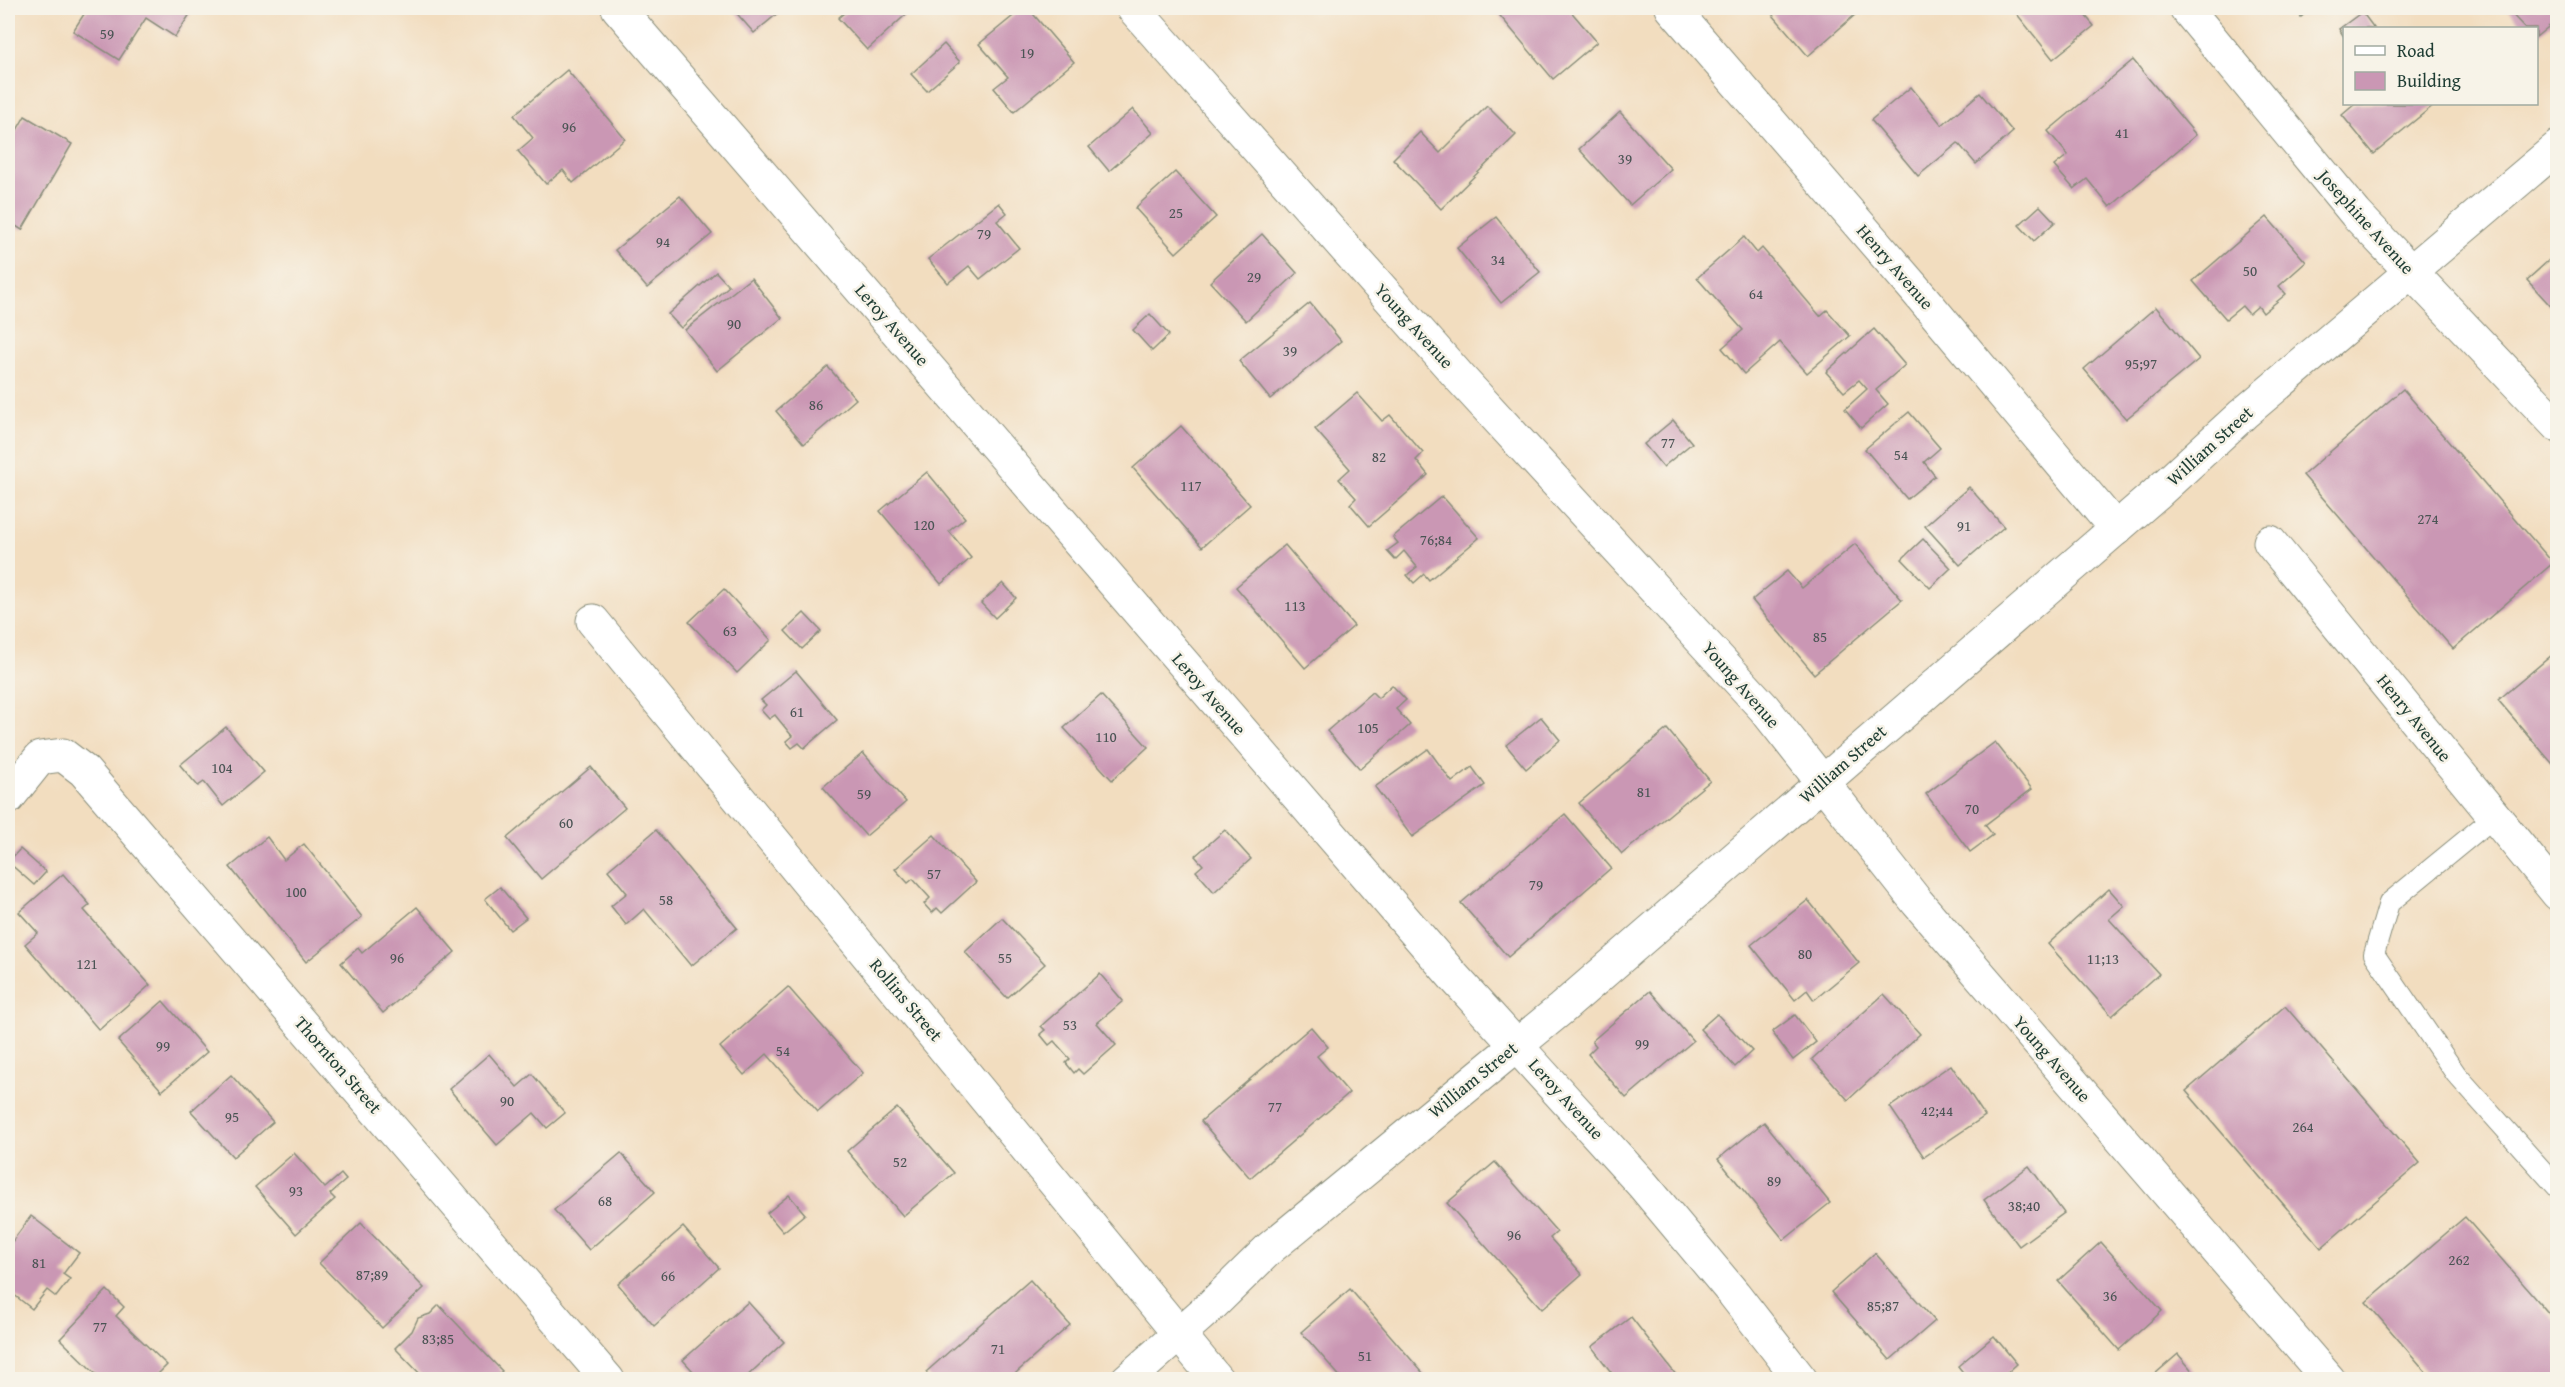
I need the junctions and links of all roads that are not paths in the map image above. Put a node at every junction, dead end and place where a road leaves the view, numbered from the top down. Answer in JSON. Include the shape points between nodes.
{"nodes":[{"id":1,"x":618,"y":8,"type":"edge"},
{"id":2,"x":1133,"y":8,"type":"edge"},
{"id":3,"x":1672,"y":8,"type":"edge"},
{"id":4,"x":2186,"y":8,"type":"edge"},
{"id":5,"x":2558,"y":147,"type":"edge"},
{"id":6,"x":2410,"y":271,"type":"junction"},
{"id":7,"x":2558,"y":426,"type":"edge"},
{"id":8,"x":2116,"y":529,"type":"junction"},
{"id":9,"x":2270,"y":542,"type":"dead end"},
{"id":10,"x":593,"y":621,"type":"dead end"},
{"id":11,"x":1822,"y":782,"type":"junction"},
{"id":12,"x":8,"y":798,"type":"edge"},
{"id":13,"x":2494,"y":817,"type":"junction"},
{"id":14,"x":2558,"y":894,"type":"edge"},
{"id":15,"x":1516,"y":1045,"type":"junction"},
{"id":16,"x":2558,"y":1188,"type":"edge"},
{"id":17,"x":1179,"y":1333,"type":"junction"},
{"id":18,"x":608,"y":1380,"type":"edge"},
{"id":19,"x":1127,"y":1380,"type":"edge"},
{"id":20,"x":1217,"y":1380,"type":"edge"},
{"id":21,"x":1801,"y":1380,"type":"edge"},
{"id":22,"x":2329,"y":1380,"type":"edge"}],
"edges":[{"from":1,"to":15,"type":"street","name":"Leroy Avenue"},
{"from":2,"to":11,"type":"street","name":"Young Avenue","via":[[1462,380],[1764,708]]},
{"from":3,"to":8,"type":"street","name":"Henry Avenue"},
{"from":4,"to":6,"type":"street","name":"Josephine Avenue","via":[[2328,182]]},
{"from":5,"to":6,"type":"street","name":"William Street"},
{"from":6,"to":7,"type":"street","name":"Josephine Avenue"},
{"from":6,"to":8,"type":"street","name":"William Street"},
{"from":8,"to":11,"type":"street","name":"William Street"},
{"from":9,"to":13,"type":"street","name":"Henry Avenue"},
{"from":10,"to":17,"type":"street","name":"Rollins Street"},
{"from":11,"to":15,"type":"street","name":"William Street"},
{"from":11,"to":22,"type":"street","name":"Young Avenue","via":[[1917,902]]},
{"from":12,"to":18,"type":"street","name":"Thornton Street","via":[[39,758],[63,755],[84,771]]},
{"from":13,"to":14,"type":"street","name":"Henry Avenue"},
{"from":13,"to":16,"type":"lane","via":[[2389,903],[2374,954],[2456,1074]]},
{"from":15,"to":17,"type":"street","name":"William Street","via":[[1270,1248]]},
{"from":15,"to":21,"type":"street","name":"Leroy Avenue","via":[[1643,1185]]},
{"from":17,"to":19,"type":"street","name":"William Street"},
{"from":17,"to":20,"type":"street","name":"Rollins Street"}]}
